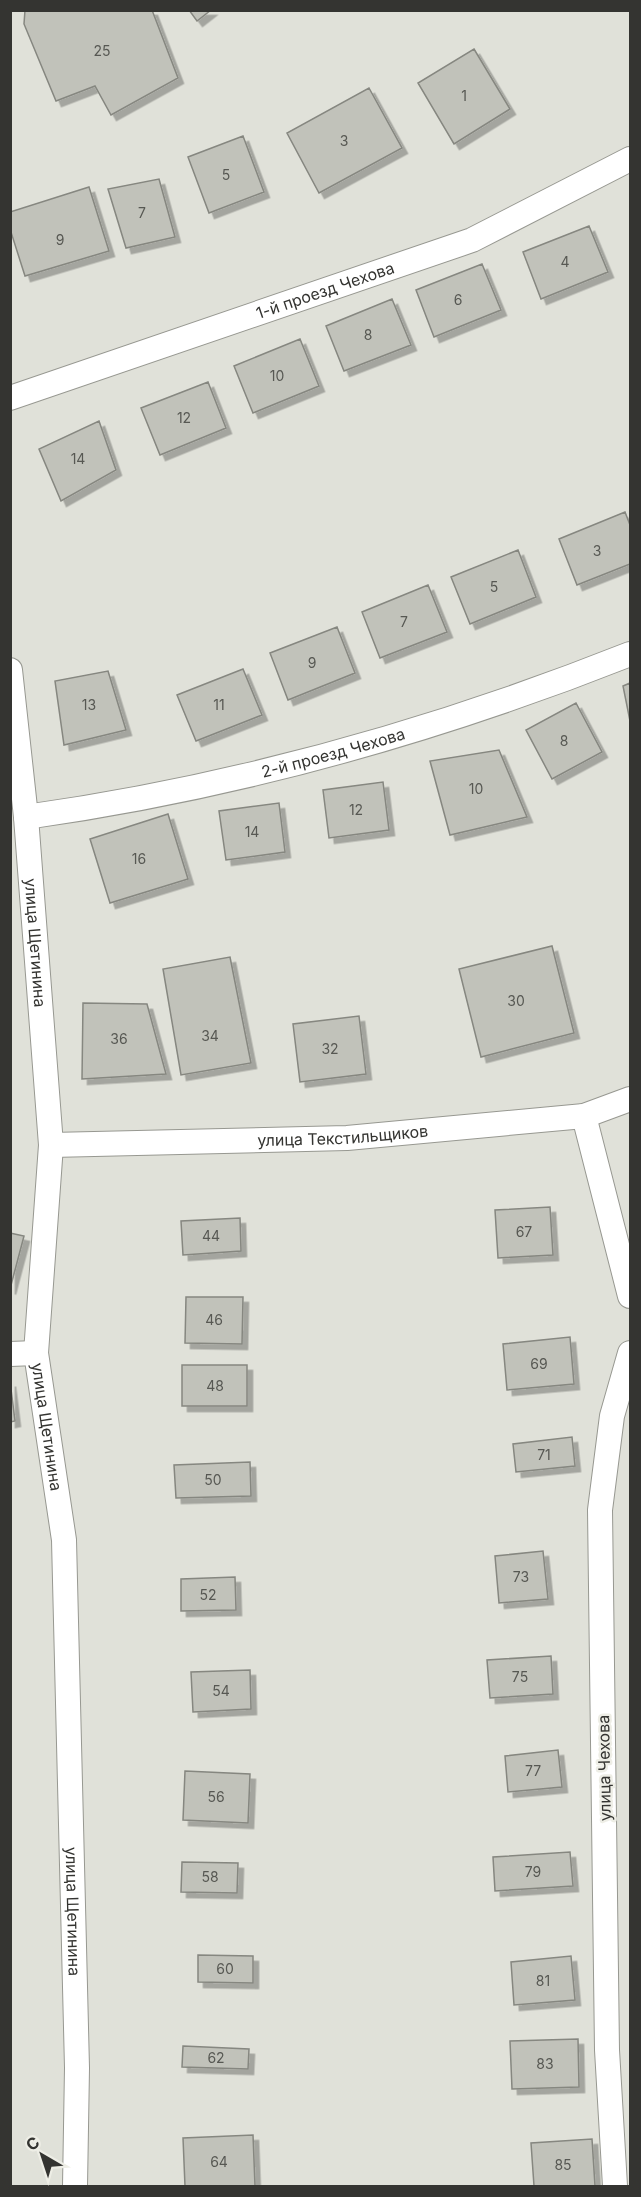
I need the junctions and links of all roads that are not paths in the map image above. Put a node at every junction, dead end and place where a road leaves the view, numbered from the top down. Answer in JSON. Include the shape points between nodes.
{"nodes":[{"id":1,"x":630,"y":159,"type":"edge"},
{"id":2,"x":10,"y":398,"type":"edge"},
{"id":3,"x":630,"y":654,"type":"edge"},
{"id":4,"x":10,"y":670,"type":"edge"},
{"id":5,"x":26,"y":817,"type":"junction"},
{"id":6,"x":630,"y":1099,"type":"edge"},
{"id":7,"x":584,"y":1116,"type":"junction"},
{"id":8,"x":51,"y":1145,"type":"junction"},
{"id":9,"x":630,"y":1296,"type":"edge"},
{"id":10,"x":36,"y":1353,"type":"junction"},
{"id":11,"x":630,"y":1353,"type":"edge"},
{"id":12,"x":10,"y":1354,"type":"edge"},
{"id":13,"x":75,"y":2187,"type":"edge"},
{"id":14,"x":615,"y":2187,"type":"edge"}],
"edges":[{"from":1,"to":2,"type":"street","name":"1-й проезд Чехова","via":[[472,240]]},
{"from":3,"to":5,"type":"street","name":"2-й проезд Чехова","via":[[555,683],[285,768],[100,807]]},
{"from":4,"to":5,"type":"street","name":"улица Щетинина"},
{"from":5,"to":8,"type":"street","name":"улица Щетинина"},
{"from":6,"to":7,"type":"street","name":"улица Текстильщиков"},
{"from":7,"to":8,"type":"street","name":"улица Текстильщиков","via":[[347,1138]]},
{"from":7,"to":9,"type":"street"},
{"from":8,"to":10,"type":"street","name":"улица Щетинина"},
{"from":10,"to":12,"type":"street"},
{"from":10,"to":13,"type":"street","name":"улица Щетинина","via":[[64,1540],[77,2068]]},
{"from":11,"to":14,"type":"street","name":"улица Чехова","via":[[612,1416],[600,1510],[607,2050]]}]}
